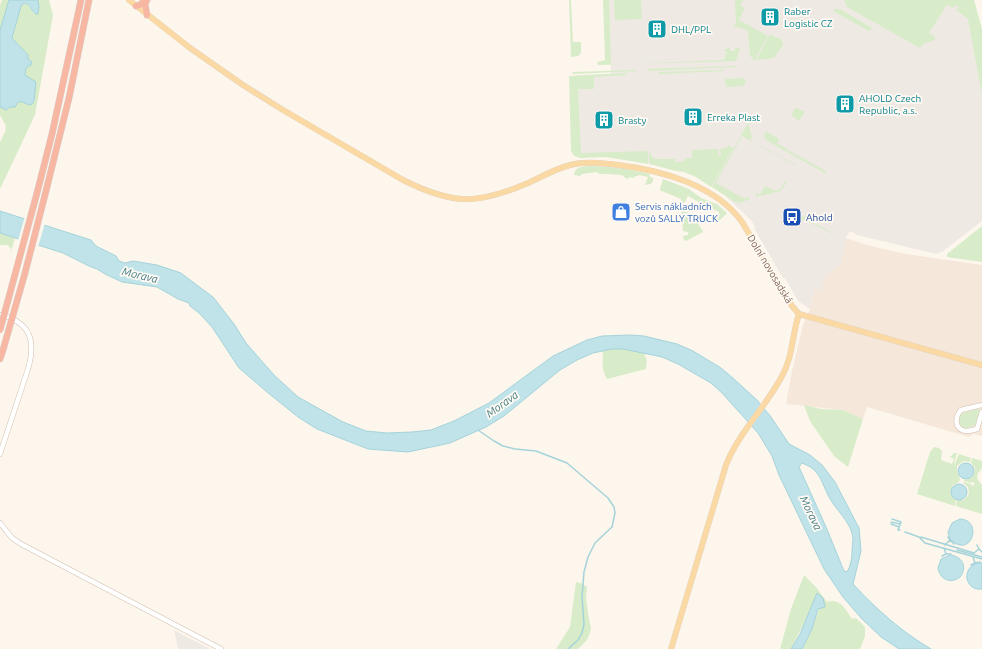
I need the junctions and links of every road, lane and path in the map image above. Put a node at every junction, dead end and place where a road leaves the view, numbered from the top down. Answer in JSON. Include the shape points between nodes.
{"nodes":[{"id":1,"x":81,"y":0,"type":"edge"},
{"id":2,"x":89,"y":0,"type":"edge"},
{"id":3,"x":129,"y":0,"type":"edge"},
{"id":4,"x":146,"y":0,"type":"edge"},
{"id":5,"x":137,"y":3,"type":"edge"},
{"id":6,"x":147,"y":15,"type":"junction"},
{"id":7,"x":799,"y":314,"type":"junction"},
{"id":8,"x":0,"y":315,"type":"edge"},
{"id":9,"x":0,"y":330,"type":"edge"},
{"id":10,"x":0,"y":359,"type":"edge"},
{"id":11,"x":982,"y":365,"type":"edge"},
{"id":12,"x":982,"y":405,"type":"edge"},
{"id":13,"x":982,"y":412,"type":"edge"},
{"id":14,"x":0,"y":454,"type":"edge"},
{"id":15,"x":0,"y":523,"type":"edge"},
{"id":16,"x":221,"y":649,"type":"edge"},
{"id":17,"x":671,"y":649,"type":"edge"}],
"edges":[{"from":1,"to":9,"type":"highway","bridge":true,"via":[[38,193]]},
{"from":2,"to":10,"type":"highway","bridge":true,"via":[[46,195]]},
{"from":3,"to":5,"type":"main road","name":"Dolní novosadská"},
{"from":4,"to":5,"type":"highway","via":[[140,5]]},
{"from":4,"to":6,"type":"highway"},
{"from":5,"to":6,"type":"main road","name":"Dolní novosadská"},
{"from":6,"to":7,"type":"main road","name":"Dolní novosadská","via":[[197,53],[261,96],[403,180],[432,193],[456,199],[487,197],[570,165],[588,163],[643,168],[687,182],[716,198],[739,218]]},
{"from":7,"to":11,"type":"main road","name":"Dolní novosadská"},
{"from":7,"to":17,"type":"main road","via":[[786,368],[772,394],[728,460]]},
{"from":8,"to":14,"type":"street","via":[[22,325],[29,334],[32,344],[31,359]]},
{"from":12,"to":13,"type":"street","via":[[961,410],[956,417],[956,424],[965,431],[977,430]]},
{"from":15,"to":16,"type":"street","via":[[12,538],[21,544]]}]}
